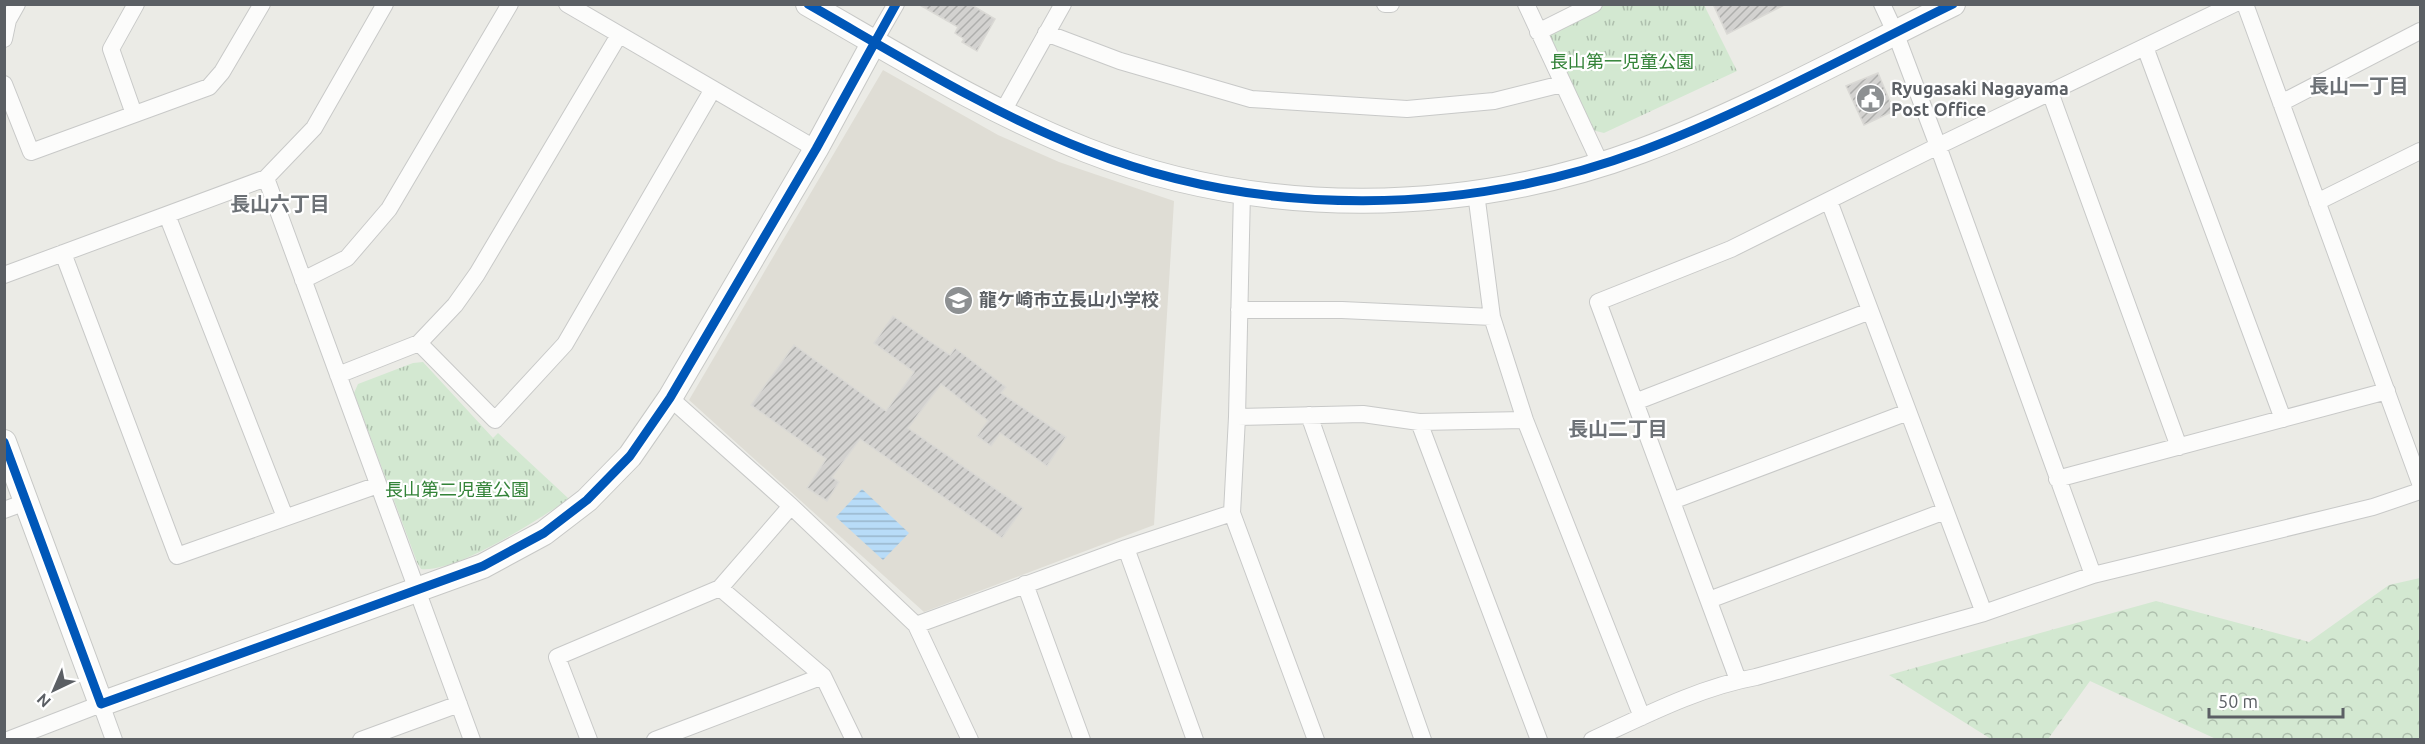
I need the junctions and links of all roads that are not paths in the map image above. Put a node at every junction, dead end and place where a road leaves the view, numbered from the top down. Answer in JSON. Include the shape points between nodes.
{"nodes":[{"id":1,"x":17,"y":4,"type":"edge"},
{"id":2,"x":136,"y":4,"type":"edge"},
{"id":3,"x":262,"y":4,"type":"edge"},
{"id":4,"x":385,"y":4,"type":"edge"},
{"id":5,"x":510,"y":4,"type":"edge"},
{"id":6,"x":567,"y":4,"type":"edge"},
{"id":7,"x":808,"y":4,"type":"edge"},
{"id":8,"x":896,"y":4,"type":"edge"},
{"id":9,"x":1063,"y":4,"type":"edge"},
{"id":10,"x":1385,"y":4,"type":"edge"},
{"id":11,"x":1391,"y":4,"type":"edge"},
{"id":12,"x":1526,"y":4,"type":"edge"},
{"id":13,"x":1594,"y":4,"type":"edge"},
{"id":14,"x":1882,"y":4,"type":"edge"},
{"id":15,"x":1953,"y":4,"type":"edge"},
{"id":16,"x":2234,"y":4,"type":"edge"},
{"id":17,"x":2245,"y":4,"type":"edge"},
{"id":18,"x":2421,"y":31,"type":"edge"},
{"id":19,"x":1538,"y":32,"type":"junction"},
{"id":20,"x":1896,"y":32,"type":"junction"},
{"id":21,"x":1047,"y":33,"type":"junction"},
{"id":22,"x":620,"y":35,"type":"junction"},
{"id":23,"x":4,"y":39,"type":"edge"},
{"id":24,"x":874,"y":42,"type":"junction"},
{"id":25,"x":2145,"y":47,"type":"junction"},
{"id":26,"x":4,"y":84,"type":"edge"},
{"id":27,"x":1562,"y":84,"type":"junction"},
{"id":28,"x":713,"y":89,"type":"junction"},
{"id":29,"x":2050,"y":93,"type":"junction"},
{"id":30,"x":2281,"y":103,"type":"junction"},
{"id":31,"x":1002,"y":113,"type":"junction"},
{"id":32,"x":134,"y":114,"type":"junction"},
{"id":33,"x":1938,"y":146,"type":"junction"},
{"id":34,"x":816,"y":149,"type":"junction"},
{"id":35,"x":2421,"y":151,"type":"edge"},
{"id":36,"x":1601,"y":165,"type":"junction"},
{"id":37,"x":266,"y":178,"type":"junction"},
{"id":38,"x":1242,"y":191,"type":"junction"},
{"id":39,"x":1476,"y":193,"type":"junction"},
{"id":40,"x":1829,"y":201,"type":"junction"},
{"id":41,"x":2317,"y":202,"type":"junction"},
{"id":42,"x":167,"y":215,"type":"junction"},
{"id":43,"x":63,"y":253,"type":"junction"},
{"id":44,"x":4,"y":275,"type":"edge"},
{"id":45,"x":303,"y":280,"type":"junction"},
{"id":46,"x":1239,"y":310,"type":"junction"},
{"id":47,"x":1870,"y":311,"type":"junction"},
{"id":48,"x":1492,"y":317,"type":"junction"},
{"id":49,"x":419,"y":343,"type":"junction"},
{"id":50,"x":338,"y":375,"type":"junction"},
{"id":51,"x":2386,"y":391,"type":"junction"},
{"id":52,"x":670,"y":398,"type":"junction"},
{"id":53,"x":1635,"y":402,"type":"junction"},
{"id":54,"x":1908,"y":412,"type":"junction"},
{"id":55,"x":1309,"y":415,"type":"junction"},
{"id":56,"x":1237,"y":417,"type":"junction"},
{"id":57,"x":2283,"y":419,"type":"junction"},
{"id":58,"x":1525,"y":420,"type":"junction"},
{"id":59,"x":1419,"y":422,"type":"junction"},
{"id":60,"x":4,"y":442,"type":"edge"},
{"id":61,"x":2179,"y":447,"type":"junction"},
{"id":62,"x":2057,"y":479,"type":"junction"},
{"id":63,"x":2421,"y":483,"type":"edge"},
{"id":64,"x":378,"y":485,"type":"junction"},
{"id":65,"x":2421,"y":491,"type":"edge"},
{"id":66,"x":1672,"y":501,"type":"junction"},
{"id":67,"x":15,"y":506,"type":"edge"},
{"id":68,"x":791,"y":506,"type":"junction"},
{"id":69,"x":1945,"y":511,"type":"junction"},
{"id":70,"x":1232,"y":513,"type":"junction"},
{"id":71,"x":285,"y":517,"type":"junction"},
{"id":72,"x":1126,"y":548,"type":"junction"},
{"id":73,"x":2093,"y":575,"type":"junction"},
{"id":74,"x":1024,"y":584,"type":"junction"},
{"id":75,"x":720,"y":588,"type":"junction"},
{"id":76,"x":418,"y":591,"type":"junction"},
{"id":77,"x":1709,"y":600,"type":"junction"},
{"id":78,"x":1984,"y":613,"type":"junction"},
{"id":79,"x":916,"y":625,"type":"junction"},
{"id":80,"x":823,"y":676,"type":"junction"},
{"id":81,"x":1738,"y":680,"type":"junction"},
{"id":82,"x":101,"y":704,"type":"junction"},
{"id":83,"x":459,"y":704,"type":"junction"},
{"id":84,"x":1642,"y":717,"type":"junction"},
{"id":85,"x":8,"y":740,"type":"edge"},
{"id":86,"x":114,"y":740,"type":"edge"},
{"id":87,"x":362,"y":740,"type":"edge"},
{"id":88,"x":472,"y":740,"type":"edge"},
{"id":89,"x":589,"y":740,"type":"edge"},
{"id":90,"x":655,"y":740,"type":"edge"},
{"id":91,"x":854,"y":740,"type":"edge"},
{"id":92,"x":970,"y":740,"type":"edge"},
{"id":93,"x":1082,"y":740,"type":"edge"},
{"id":94,"x":1195,"y":740,"type":"edge"},
{"id":95,"x":1316,"y":740,"type":"edge"},
{"id":96,"x":1423,"y":740,"type":"edge"},
{"id":97,"x":1539,"y":740,"type":"edge"},
{"id":98,"x":1592,"y":740,"type":"edge"}],
"edges":[{"from":1,"to":23,"type":"street"},
{"from":2,"to":32,"type":"street","via":[[111,49]]},
{"from":3,"to":32,"type":"street","via":[[209,87]]},
{"from":4,"to":37,"type":"street","via":[[314,128]]},
{"from":5,"to":45,"type":"street","via":[[389,209],[347,258]]},
{"from":6,"to":22,"type":"street"},
{"from":7,"to":24,"type":"street"},
{"from":8,"to":24,"type":"street"},
{"from":9,"to":21,"type":"street"},
{"from":10,"to":11,"type":"street"},
{"from":12,"to":19,"type":"street"},
{"from":13,"to":19,"type":"street"},
{"from":14,"to":20,"type":"street"},
{"from":15,"to":20,"type":"street"},
{"from":16,"to":25,"type":"street"},
{"from":17,"to":30,"type":"street"},
{"from":18,"to":30,"type":"street"},
{"from":19,"to":27,"type":"street"},
{"from":20,"to":33,"type":"street"},
{"from":20,"to":36,"type":"street","via":[[1698,128]]},
{"from":21,"to":27,"type":"street","via":[[1120,61],[1251,99],[1407,109],[1494,101]]},
{"from":21,"to":31,"type":"street"},
{"from":22,"to":28,"type":"street"},
{"from":22,"to":49,"type":"street","via":[[477,274],[455,305]]},
{"from":24,"to":31,"type":"street"},
{"from":24,"to":34,"type":"street"},
{"from":25,"to":29,"type":"street"},
{"from":25,"to":57,"type":"street"},
{"from":26,"to":32,"type":"street","via":[[31,152]]},
{"from":27,"to":36,"type":"street"},
{"from":28,"to":34,"type":"street"},
{"from":28,"to":49,"type":"street","via":[[566,344],[495,420]]},
{"from":29,"to":33,"type":"street"},
{"from":29,"to":61,"type":"street"},
{"from":30,"to":41,"type":"street"},
{"from":31,"to":38,"type":"street","via":[[1088,151],[1143,169]]},
{"from":33,"to":40,"type":"street"},
{"from":33,"to":62,"type":"street"},
{"from":34,"to":52,"type":"street"},
{"from":35,"to":41,"type":"street"},
{"from":36,"to":39,"type":"street"},
{"from":37,"to":42,"type":"street"},
{"from":37,"to":45,"type":"street"},
{"from":38,"to":39,"type":"street","via":[[1401,201]]},
{"from":38,"to":46,"type":"street"},
{"from":39,"to":48,"type":"street"},
{"from":40,"to":47,"type":"street"},
{"from":40,"to":53,"type":"street","via":[[1731,249],[1598,302]]},
{"from":41,"to":51,"type":"street"},
{"from":42,"to":43,"type":"street"},
{"from":42,"to":71,"type":"street"},
{"from":43,"to":44,"type":"street"},
{"from":43,"to":71,"type":"street","via":[[177,556]]},
{"from":45,"to":50,"type":"street"},
{"from":46,"to":48,"type":"street"},
{"from":46,"to":56,"type":"street"},
{"from":47,"to":53,"type":"street"},
{"from":47,"to":54,"type":"street"},
{"from":48,"to":58,"type":"street"},
{"from":49,"to":50,"type":"street"},
{"from":50,"to":64,"type":"street"},
{"from":51,"to":57,"type":"street"},
{"from":51,"to":63,"type":"street"},
{"from":52,"to":68,"type":"street"},
{"from":52,"to":76,"type":"street","via":[[630,456],[566,517],[483,566]]},
{"from":53,"to":66,"type":"street"},
{"from":54,"to":66,"type":"street"},
{"from":54,"to":69,"type":"street"},
{"from":55,"to":56,"type":"street"},
{"from":55,"to":59,"type":"street","via":[[1363,414]]},
{"from":55,"to":96,"type":"street"},
{"from":56,"to":70,"type":"street"},
{"from":57,"to":61,"type":"street"},
{"from":58,"to":59,"type":"street"},
{"from":58,"to":84,"type":"street"},
{"from":59,"to":97,"type":"street"},
{"from":60,"to":67,"type":"street"},
{"from":61,"to":62,"type":"street"},
{"from":62,"to":73,"type":"street"},
{"from":64,"to":71,"type":"street"},
{"from":64,"to":76,"type":"street"},
{"from":65,"to":73,"type":"street","via":[[2373,507]]},
{"from":66,"to":77,"type":"street"},
{"from":67,"to":82,"type":"street"},
{"from":68,"to":75,"type":"street"},
{"from":68,"to":79,"type":"street"},
{"from":69,"to":77,"type":"street"},
{"from":69,"to":78,"type":"street"},
{"from":70,"to":72,"type":"street"},
{"from":70,"to":95,"type":"street"},
{"from":72,"to":74,"type":"street"},
{"from":72,"to":94,"type":"street"},
{"from":73,"to":78,"type":"street"},
{"from":74,"to":79,"type":"street"},
{"from":74,"to":93,"type":"street"},
{"from":75,"to":80,"type":"street"},
{"from":75,"to":89,"type":"street","via":[[557,657]]},
{"from":76,"to":82,"type":"street"},
{"from":76,"to":83,"type":"street"},
{"from":77,"to":81,"type":"street"},
{"from":78,"to":81,"type":"street"},
{"from":79,"to":92,"type":"street"},
{"from":80,"to":90,"type":"street"},
{"from":80,"to":91,"type":"street"},
{"from":81,"to":84,"type":"street"},
{"from":82,"to":85,"type":"street"},
{"from":82,"to":86,"type":"street"},
{"from":83,"to":87,"type":"street"},
{"from":83,"to":88,"type":"street"},
{"from":84,"to":98,"type":"street"}]}
